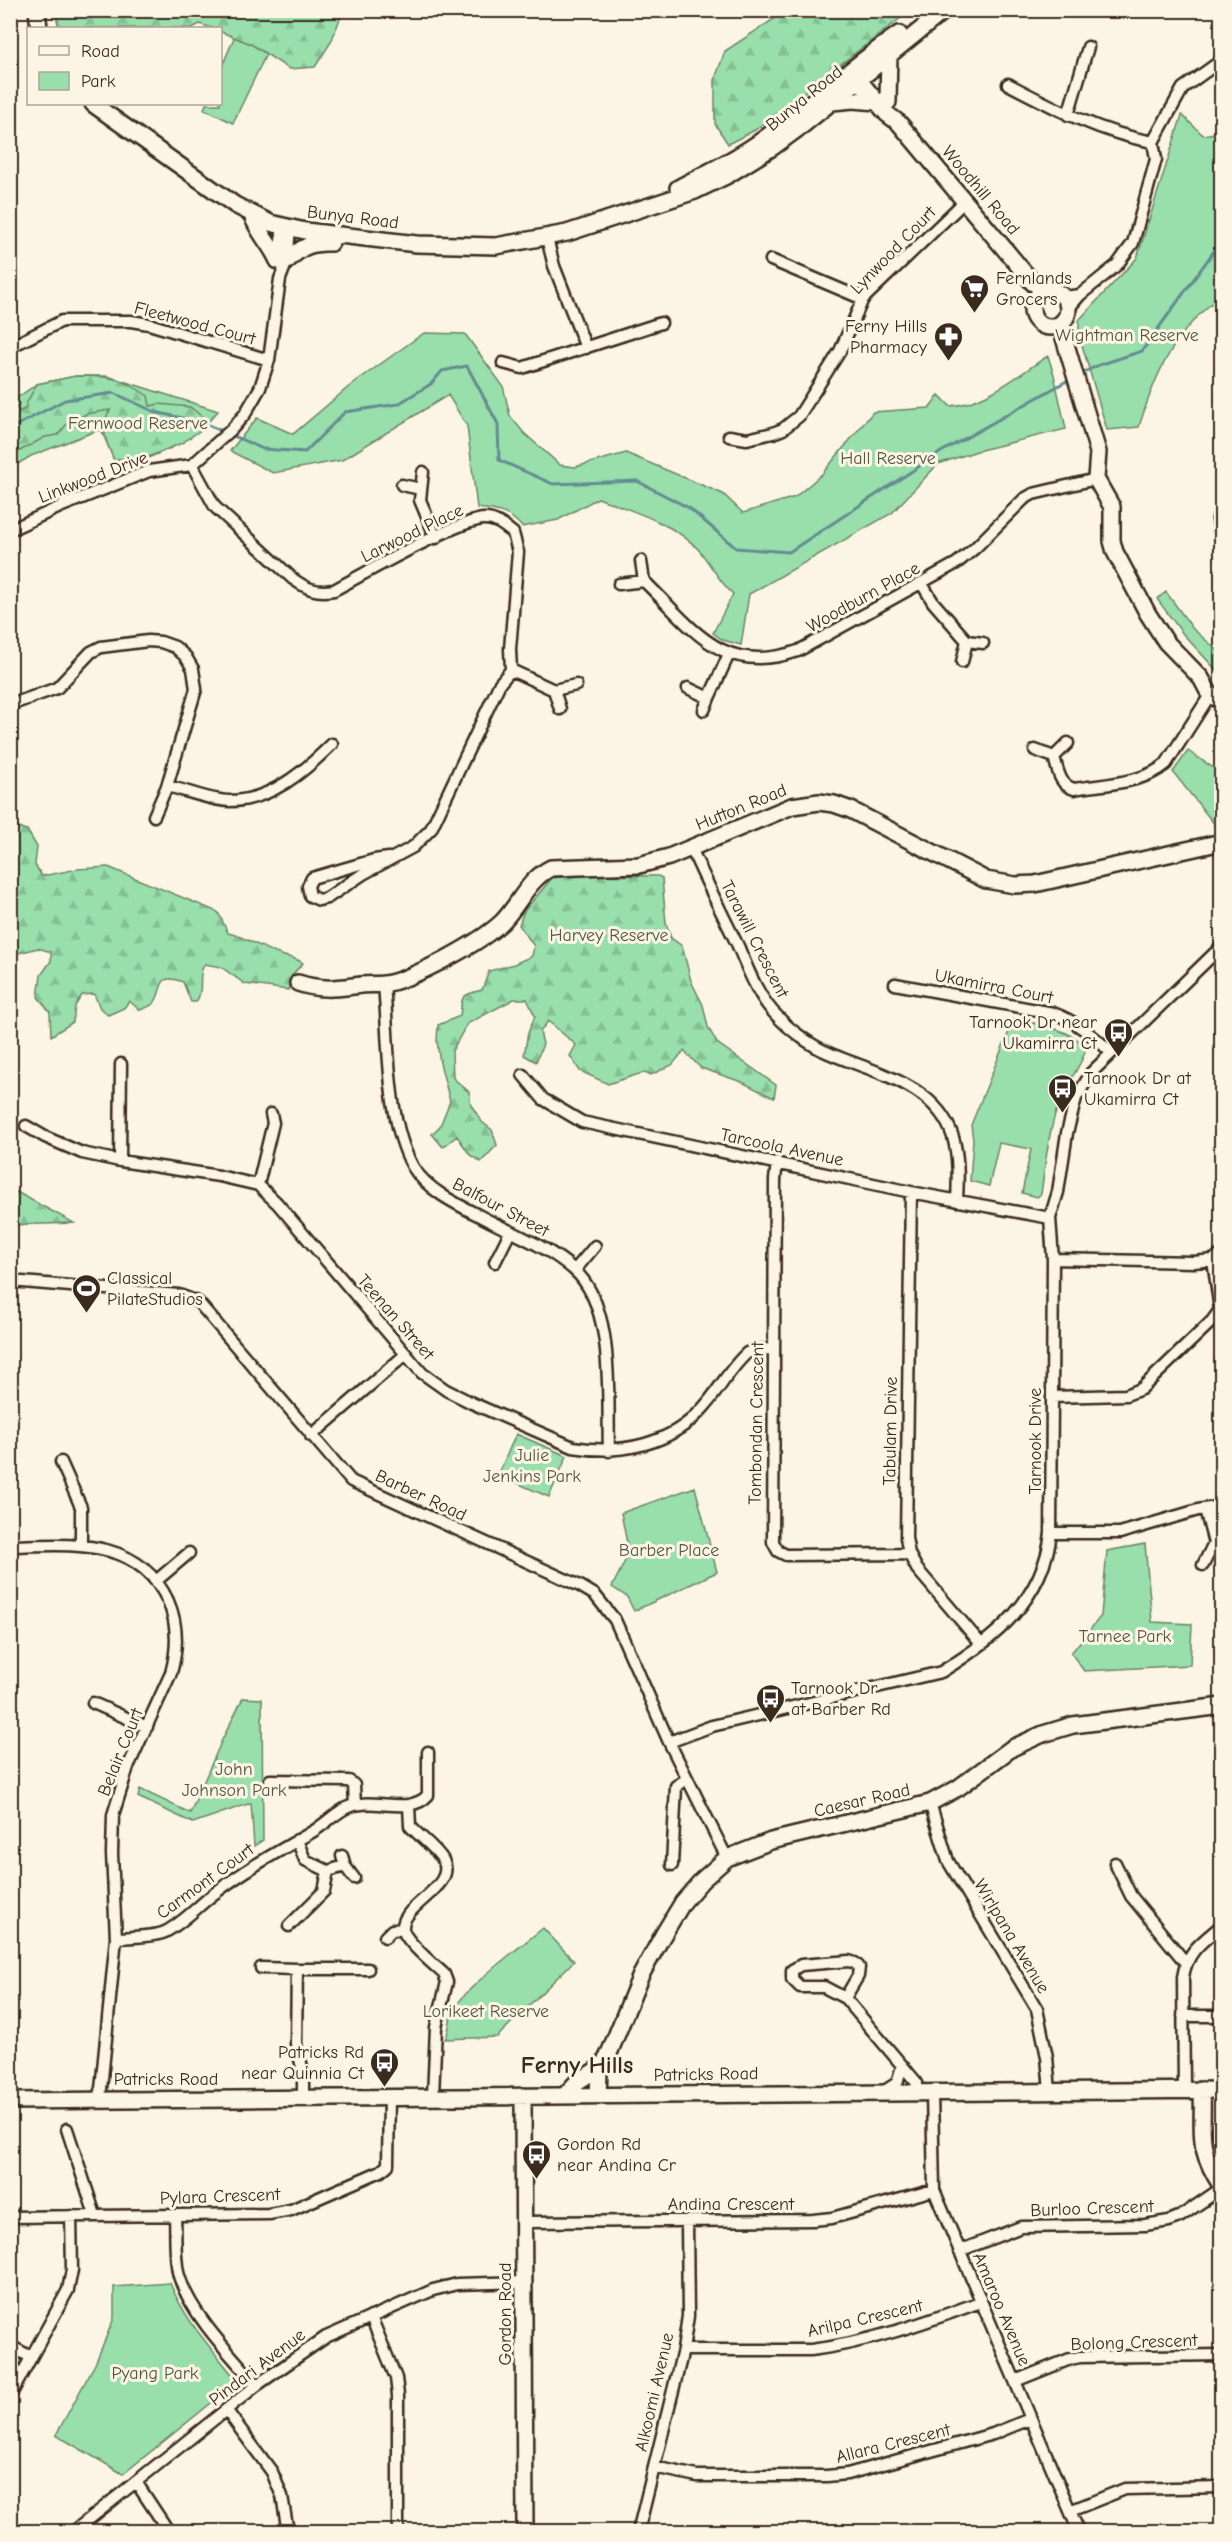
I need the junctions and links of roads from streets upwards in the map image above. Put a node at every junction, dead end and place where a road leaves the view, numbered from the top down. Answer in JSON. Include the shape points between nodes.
{"nodes":[{"id":1,"x":38,"y":10,"type":"edge"},
{"id":2,"x":943,"y":10,"type":"edge"},
{"id":3,"x":39,"y":27,"type":"edge"},
{"id":4,"x":1088,"y":47,"type":"dead end"},
{"id":5,"x":889,"y":54,"type":"junction"},
{"id":6,"x":1221,"y":60,"type":"edge"},
{"id":7,"x":857,"y":72,"type":"junction"},
{"id":8,"x":1008,"y":84,"type":"dead end"},
{"id":9,"x":832,"y":102,"type":"junction"},
{"id":10,"x":883,"y":102,"type":"junction"},
{"id":11,"x":94,"y":105,"type":"edge"},
{"id":12,"x":1068,"y":115,"type":"junction"},
{"id":13,"x":1153,"y":142,"type":"junction"},
{"id":14,"x":965,"y":201,"type":"junction"},
{"id":15,"x":641,"y":208,"type":"junction"},
{"id":16,"x":252,"y":215,"type":"junction"},
{"id":17,"x":286,"y":228,"type":"junction"},
{"id":18,"x":547,"y":238,"type":"junction"},
{"id":19,"x":378,"y":240,"type":"junction"},
{"id":20,"x":771,"y":260,"type":"dead end"},
{"id":21,"x":283,"y":261,"type":"junction"},
{"id":22,"x":1039,"y":290,"type":"junction"},
{"id":23,"x":863,"y":299,"type":"junction"},
{"id":24,"x":1062,"y":318,"type":"junction"},
{"id":25,"x":661,"y":323,"type":"dead end"},
{"id":26,"x":10,"y":347,"type":"edge"},
{"id":27,"x":586,"y":348,"type":"junction"},
{"id":28,"x":270,"y":360,"type":"junction"},
{"id":29,"x":503,"y":363,"type":"dead end"},
{"id":30,"x":729,"y":436,"type":"dead end"},
{"id":31,"x":192,"y":465,"type":"junction"},
{"id":32,"x":423,"y":472,"type":"dead end"},
{"id":33,"x":1096,"y":479,"type":"junction"},
{"id":34,"x":402,"y":485,"type":"dead end"},
{"id":35,"x":421,"y":489,"type":"junction"},
{"id":36,"x":1221,"y":501,"type":"edge"},
{"id":37,"x":10,"y":530,"type":"edge"},
{"id":38,"x":436,"y":538,"type":"junction"},
{"id":39,"x":1221,"y":546,"type":"edge"},
{"id":40,"x":641,"y":561,"type":"dead end"},
{"id":41,"x":644,"y":581,"type":"junction"},
{"id":42,"x":619,"y":584,"type":"dead end"},
{"id":43,"x":922,"y":584,"type":"junction"},
{"id":44,"x":967,"y":641,"type":"junction"},
{"id":45,"x":983,"y":643,"type":"dead end"},
{"id":46,"x":729,"y":654,"type":"junction"},
{"id":47,"x":963,"y":662,"type":"dead end"},
{"id":48,"x":511,"y":670,"type":"junction"},
{"id":49,"x":576,"y":685,"type":"dead end"},
{"id":50,"x":688,"y":688,"type":"dead end"},
{"id":51,"x":554,"y":690,"type":"junction"},
{"id":52,"x":709,"y":698,"type":"junction"},
{"id":53,"x":1216,"y":698,"type":"edge"},
{"id":54,"x":10,"y":705,"type":"edge"},
{"id":55,"x":560,"y":709,"type":"dead end"},
{"id":56,"x":705,"y":710,"type":"dead end"},
{"id":57,"x":1068,"y":742,"type":"dead end"},
{"id":58,"x":332,"y":744,"type":"dead end"},
{"id":59,"x":1035,"y":750,"type":"dead end"},
{"id":60,"x":1054,"y":757,"type":"junction"},
{"id":61,"x":167,"y":786,"type":"junction"},
{"id":62,"x":154,"y":816,"type":"dead end"},
{"id":63,"x":1221,"y":842,"type":"edge"},
{"id":64,"x":691,"y":848,"type":"junction"},
{"id":65,"x":389,"y":858,"type":"junction"},
{"id":66,"x":1221,"y":946,"type":"edge"},
{"id":67,"x":298,"y":983,"type":"dead end"},
{"id":68,"x":384,"y":984,"type":"junction"},
{"id":69,"x":895,"y":984,"type":"dead end"},
{"id":70,"x":1111,"y":1052,"type":"junction"},
{"id":71,"x":121,"y":1064,"type":"dead end"},
{"id":72,"x":523,"y":1075,"type":"dead end"},
{"id":73,"x":271,"y":1114,"type":"dead end"},
{"id":74,"x":26,"y":1126,"type":"dead end"},
{"id":75,"x":120,"y":1161,"type":"junction"},
{"id":76,"x":777,"y":1162,"type":"junction"},
{"id":77,"x":258,"y":1185,"type":"junction"},
{"id":78,"x":911,"y":1192,"type":"junction"},
{"id":79,"x":957,"y":1201,"type":"junction"},
{"id":80,"x":1050,"y":1218,"type":"junction"},
{"id":81,"x":510,"y":1232,"type":"junction"},
{"id":82,"x":595,"y":1246,"type":"dead end"},
{"id":83,"x":1217,"y":1257,"type":"edge"},
{"id":84,"x":1053,"y":1259,"type":"junction"},
{"id":85,"x":495,"y":1262,"type":"dead end"},
{"id":86,"x":575,"y":1270,"type":"junction"},
{"id":87,"x":10,"y":1281,"type":"edge"},
{"id":88,"x":773,"y":1348,"type":"junction"},
{"id":89,"x":405,"y":1355,"type":"junction"},
{"id":90,"x":1052,"y":1397,"type":"junction"},
{"id":91,"x":311,"y":1436,"type":"junction"},
{"id":92,"x":609,"y":1451,"type":"junction"},
{"id":93,"x":61,"y":1462,"type":"dead end"},
{"id":94,"x":1221,"y":1506,"type":"edge"},
{"id":95,"x":1205,"y":1509,"type":"junction"},
{"id":96,"x":1051,"y":1533,"type":"junction"},
{"id":97,"x":81,"y":1545,"type":"junction"},
{"id":98,"x":10,"y":1546,"type":"edge"},
{"id":99,"x":189,"y":1553,"type":"dead end"},
{"id":100,"x":909,"y":1554,"type":"junction"},
{"id":101,"x":1203,"y":1565,"type":"dead end"},
{"id":102,"x":156,"y":1581,"type":"junction"},
{"id":103,"x":981,"y":1644,"type":"junction"},
{"id":104,"x":93,"y":1703,"type":"dead end"},
{"id":105,"x":1221,"y":1706,"type":"edge"},
{"id":106,"x":147,"y":1727,"type":"junction"},
{"id":107,"x":669,"y":1742,"type":"junction"},
{"id":108,"x":428,"y":1752,"type":"dead end"},
{"id":109,"x":687,"y":1779,"type":"junction"},
{"id":110,"x":270,"y":1780,"type":"dead end"},
{"id":111,"x":930,"y":1803,"type":"junction"},
{"id":112,"x":355,"y":1805,"type":"junction"},
{"id":113,"x":408,"y":1806,"type":"junction"},
{"id":114,"x":297,"y":1840,"type":"junction"},
{"id":115,"x":727,"y":1858,"type":"junction"},
{"id":116,"x":1115,"y":1863,"type":"dead end"},
{"id":117,"x":672,"y":1865,"type":"dead end"},
{"id":118,"x":328,"y":1870,"type":"junction"},
{"id":119,"x":354,"y":1878,"type":"dead end"},
{"id":120,"x":1221,"y":1925,"type":"edge"},
{"id":121,"x":289,"y":1926,"type":"dead end"},
{"id":122,"x":403,"y":1929,"type":"junction"},
{"id":123,"x":385,"y":1937,"type":"dead end"},
{"id":124,"x":116,"y":1938,"type":"junction"},
{"id":125,"x":1185,"y":1962,"type":"junction"},
{"id":126,"x":261,"y":1968,"type":"dead end"},
{"id":127,"x":297,"y":1969,"type":"junction"},
{"id":128,"x":368,"y":1969,"type":"dead end"},
{"id":129,"x":844,"y":1998,"type":"junction"},
{"id":130,"x":1183,"y":2016,"type":"junction"},
{"id":131,"x":1221,"y":2016,"type":"edge"},
{"id":132,"x":604,"y":2061,"type":"junction"},
{"id":133,"x":902,"y":2066,"type":"junction"},
{"id":134,"x":1184,"y":2090,"type":"junction"},
{"id":135,"x":1202,"y":2090,"type":"junction"},
{"id":136,"x":1221,"y":2090,"type":"edge"},
{"id":137,"x":1050,"y":2091,"type":"junction"},
{"id":138,"x":883,"y":2092,"type":"junction"},
{"id":139,"x":925,"y":2092,"type":"junction"},
{"id":140,"x":565,"y":2095,"type":"junction"},
{"id":141,"x":603,"y":2095,"type":"junction"},
{"id":142,"x":433,"y":2096,"type":"junction"},
{"id":143,"x":523,"y":2096,"type":"junction"},
{"id":144,"x":389,"y":2097,"type":"junction"},
{"id":145,"x":303,"y":2098,"type":"junction"},
{"id":146,"x":100,"y":2099,"type":"junction"},
{"id":147,"x":10,"y":2101,"type":"edge"},
{"id":148,"x":67,"y":2129,"type":"dead end"},
{"id":149,"x":1221,"y":2187,"type":"edge"},
{"id":150,"x":934,"y":2190,"type":"junction"},
{"id":151,"x":95,"y":2215,"type":"junction"},
{"id":152,"x":71,"y":2216,"type":"junction"},
{"id":153,"x":175,"y":2216,"type":"junction"},
{"id":154,"x":10,"y":2217,"type":"edge"},
{"id":155,"x":687,"y":2221,"type":"junction"},
{"id":156,"x":524,"y":2222,"type":"junction"},
{"id":157,"x":959,"y":2251,"type":"junction"},
{"id":158,"x":525,"y":2282,"type":"junction"},
{"id":159,"x":980,"y":2302,"type":"junction"},
{"id":160,"x":371,"y":2317,"type":"junction"},
{"id":161,"x":10,"y":2346,"type":"edge"},
{"id":162,"x":683,"y":2350,"type":"junction"},
{"id":163,"x":1221,"y":2355,"type":"edge"},
{"id":164,"x":31,"y":2357,"type":"junction"},
{"id":165,"x":1015,"y":2381,"type":"junction"},
{"id":166,"x":257,"y":2385,"type":"junction"},
{"id":167,"x":10,"y":2396,"type":"edge"},
{"id":168,"x":227,"y":2411,"type":"junction"},
{"id":169,"x":1030,"y":2419,"type":"junction"},
{"id":170,"x":654,"y":2467,"type":"junction"},
{"id":171,"x":136,"y":2482,"type":"junction"},
{"id":172,"x":1221,"y":2487,"type":"edge"},
{"id":173,"x":1070,"y":2511,"type":"junction"},
{"id":174,"x":73,"y":2532,"type":"edge"},
{"id":175,"x":169,"y":2532,"type":"edge"},
{"id":176,"x":288,"y":2532,"type":"edge"},
{"id":177,"x":398,"y":2532,"type":"edge"},
{"id":178,"x":525,"y":2532,"type":"edge"},
{"id":179,"x":638,"y":2532,"type":"edge"},
{"id":180,"x":1079,"y":2532,"type":"edge"}],
"edges":[{"from":1,"to":3,"type":"street"},
{"from":2,"to":5,"type":"street","name":"Bunya Road"},
{"from":2,"to":7,"type":"street","name":"Bunya Road","via":[[930,14]]},
{"from":4,"to":12,"type":"street"},
{"from":5,"to":7,"type":"street","name":"Bunya Road"},
{"from":5,"to":10,"type":"street"},
{"from":6,"to":13,"type":"street","via":[[1183,88]]},
{"from":7,"to":9,"type":"street","name":"Bunya Road"},
{"from":7,"to":10,"type":"street","name":"Woodhill Road"},
{"from":7,"to":15,"type":"street","name":"Bunya Road","via":[[741,154]]},
{"from":8,"to":12,"type":"street"},
{"from":9,"to":10,"type":"street"},
{"from":9,"to":15,"type":"street","name":"Bunya Road","via":[[746,165],[695,191]]},
{"from":10,"to":14,"type":"street","name":"Woodhill Road","via":[[887,114]]},
{"from":11,"to":16,"type":"street","name":"Bunya Road"},
{"from":12,"to":13,"type":"street","via":[[1128,138]]},
{"from":13,"to":24,"type":"street","via":[[1156,159],[1133,243],[1117,265],[1080,295]]},
{"from":14,"to":22,"type":"street","name":"Woodhill Road"},
{"from":14,"to":23,"type":"street","name":"Lynwood Court"},
{"from":15,"to":18,"type":"street","name":"Bunya Road"},
{"from":16,"to":17,"type":"street","name":"Bunya Road"},
{"from":16,"to":21,"type":"street","via":[[255,226]]},
{"from":17,"to":19,"type":"street","name":"Bunya Road"},
{"from":17,"to":21,"type":"street"},
{"from":18,"to":19,"type":"street","name":"Bunya Road","via":[[475,247]]},
{"from":18,"to":27,"type":"street"},
{"from":19,"to":21,"type":"street","via":[[360,246],[313,243]]},
{"from":20,"to":23,"type":"street"},
{"from":21,"to":28,"type":"street"},
{"from":22,"to":24,"type":"street","name":"Woodhill Road","via":[[1059,293]]},
{"from":22,"to":24,"type":"street","via":[[1032,309],[1035,318],[1043,325]]},
{"from":23,"to":30,"type":"street","name":"Lynwood Court","via":[[840,351],[799,416],[773,433],[747,439]]},
{"from":24,"to":33,"type":"street","via":[[1098,452]]},
{"from":25,"to":27,"type":"street"},
{"from":26,"to":28,"type":"street","name":"Fleetwood Court","via":[[62,321],[130,321]]},
{"from":27,"to":29,"type":"street","via":[[522,368]]},
{"from":28,"to":31,"type":"street","via":[[245,414]]},
{"from":31,"to":37,"type":"street","name":"Linkwood Drive","via":[[149,471]]},
{"from":31,"to":38,"type":"street","name":"Larwood Place","via":[[215,507],[293,579],[318,592],[334,590]]},
{"from":32,"to":35,"type":"street"},
{"from":33,"to":43,"type":"street","name":"Woodburn Place","via":[[1044,490],[1024,499],[975,549]]},
{"from":33,"to":53,"type":"street","via":[[1112,507],[1115,552],[1148,614],[1172,650]]},
{"from":34,"to":35,"type":"street"},
{"from":35,"to":38,"type":"street","via":[[420,500]]},
{"from":36,"to":39,"type":"street"},
{"from":38,"to":48,"type":"street","name":"Larwood Place","via":[[485,519],[500,523],[513,533],[518,552]]},
{"from":40,"to":41,"type":"street"},
{"from":41,"to":42,"type":"street"},
{"from":41,"to":46,"type":"street","name":"Woodburn Place","via":[[702,638]]},
{"from":43,"to":44,"type":"street"},
{"from":43,"to":46,"type":"street","name":"Woodburn Place","via":[[779,658]]},
{"from":44,"to":45,"type":"street"},
{"from":44,"to":47,"type":"street"},
{"from":46,"to":52,"type":"street"},
{"from":48,"to":51,"type":"street"},
{"from":48,"to":65,"type":"street","via":[[500,683],[432,829],[413,847]]},
{"from":49,"to":51,"type":"street"},
{"from":50,"to":52,"type":"street"},
{"from":51,"to":55,"type":"street"},
{"from":52,"to":56,"type":"street"},
{"from":53,"to":60,"type":"street","via":[[1166,764],[1144,777],[1068,788]]},
{"from":54,"to":61,"type":"street","via":[[57,688],[91,652],[102,647],[148,642],[175,647],[193,669],[196,689]]},
{"from":57,"to":60,"type":"street"},
{"from":58,"to":61,"type":"street","via":[[314,763],[263,796],[228,801]]},
{"from":59,"to":60,"type":"street"},
{"from":61,"to":62,"type":"street"},
{"from":63,"to":64,"type":"street","name":"Hutton Road","via":[[1035,884],[1015,885],[986,880],[851,810],[819,802],[780,809]]},
{"from":64,"to":68,"type":"street","name":"Hutton Road","via":[[639,865],[551,868],[540,873],[501,922],[487,933],[417,972]]},
{"from":64,"to":79,"type":"street","name":"Tarawill Crescent","via":[[759,991],[777,1017],[820,1049],[905,1084],[938,1110],[954,1140]]},
{"from":65,"to":65,"type":"street","via":[[327,898],[310,896],[308,886],[312,878]]},
{"from":66,"to":70,"type":"street","name":"Tarnook Drive"},
{"from":67,"to":68,"type":"street","name":"Hutton Road","via":[[328,990]]},
{"from":68,"to":81,"type":"street","name":"Balfour Street","via":[[394,1119],[414,1168],[443,1197]]},
{"from":69,"to":70,"type":"street","name":"Ukamirra Court","via":[[1053,1013],[1083,1028]]},
{"from":70,"to":80,"type":"street","name":"Tarnook Drive","via":[[1076,1098]]},
{"from":71,"to":75,"type":"street"},
{"from":72,"to":76,"type":"street","name":"Tarcoola Avenue","via":[[543,1099],[582,1122]]},
{"from":73,"to":77,"type":"street","via":[[273,1123]]},
{"from":74,"to":75,"type":"street","via":[[82,1153]]},
{"from":75,"to":77,"type":"street"},
{"from":76,"to":78,"type":"street","name":"Tarcoola Avenue"},
{"from":76,"to":88,"type":"street","name":"Tombondan Crescent"},
{"from":77,"to":89,"type":"street","name":"Teenan Street"},
{"from":78,"to":79,"type":"street","name":"Tarcoola Avenue"},
{"from":78,"to":100,"type":"street","name":"Tabulam Drive","via":[[906,1538]]},
{"from":79,"to":80,"type":"street","name":"Tarcoola Avenue"},
{"from":80,"to":84,"type":"street","name":"Tarnook Drive"},
{"from":81,"to":85,"type":"street"},
{"from":81,"to":86,"type":"street","name":"Balfour Street","via":[[554,1254]]},
{"from":82,"to":86,"type":"street"},
{"from":83,"to":84,"type":"street","via":[[1194,1262]]},
{"from":83,"to":90,"type":"street","via":[[1220,1310],[1141,1389],[1126,1395]]},
{"from":84,"to":90,"type":"street","name":"Tarnook Drive"},
{"from":86,"to":92,"type":"street","name":"Balfour Street","via":[[599,1309],[605,1338]]},
{"from":87,"to":91,"type":"street","name":"Barber Road","via":[[179,1295],[198,1302]]},
{"from":88,"to":92,"type":"street","name":"Teenan Street","via":[[747,1353],[704,1407],[676,1431],[635,1447]]},
{"from":88,"to":100,"type":"street","name":"Tombondan Crescent","via":[[772,1529],[778,1551],[794,1556]]},
{"from":89,"to":91,"type":"street"},
{"from":89,"to":92,"type":"street","name":"Teenan Street","via":[[434,1382],[472,1403],[573,1447]]},
{"from":90,"to":96,"type":"street","name":"Tarnook Drive"},
{"from":91,"to":107,"type":"street","name":"Barber Road","via":[[351,1481],[596,1595],[615,1620]]},
{"from":93,"to":97,"type":"street","via":[[81,1507]]},
{"from":94,"to":95,"type":"street"},
{"from":95,"to":96,"type":"street","via":[[1120,1533]]},
{"from":95,"to":101,"type":"street","via":[[1214,1543]]},
{"from":96,"to":103,"type":"street","name":"Tarnook Drive","via":[[1033,1591],[1019,1611]]},
{"from":97,"to":98,"type":"street","name":"Belair Court"},
{"from":97,"to":102,"type":"street","name":"Belair Court","via":[[126,1556]]},
{"from":99,"to":102,"type":"street"},
{"from":100,"to":103,"type":"street","name":"Tabulam Drive","via":[[917,1569]]},
{"from":102,"to":106,"type":"street","name":"Belair Court","via":[[171,1609],[177,1642],[171,1673]]},
{"from":103,"to":107,"type":"street","name":"Tarnook Drive","via":[[968,1656],[924,1678],[712,1726]]},
{"from":104,"to":106,"type":"street"},
{"from":105,"to":111,"type":"street","name":"Caesar Road","via":[[1073,1725],[1043,1734],[1012,1748],[958,1788]]},
{"from":106,"to":124,"type":"street","name":"Belair Court","via":[[128,1767],[113,1815]]},
{"from":107,"to":109,"type":"street","name":"Barber Road"},
{"from":108,"to":113,"type":"street","via":[[428,1795]]},
{"from":109,"to":115,"type":"street","name":"Barber Road"},
{"from":109,"to":117,"type":"street","via":[[676,1786]]},
{"from":110,"to":112,"type":"street","via":[[349,1781],[354,1785]]},
{"from":111,"to":115,"type":"street","name":"Caesar Road","via":[[771,1841]]},
{"from":111,"to":137,"type":"street","name":"Wirlpana Avenue","via":[[948,1861],[1037,2009]]},
{"from":112,"to":113,"type":"street"},
{"from":112,"to":114,"type":"street","name":"Carmont Court"},
{"from":113,"to":122,"type":"street","via":[[410,1826],[445,1867],[443,1879],[405,1919]]},
{"from":114,"to":118,"type":"street","via":[[305,1860]]},
{"from":114,"to":124,"type":"street","name":"Carmont Court","via":[[217,1891],[164,1933]]},
{"from":115,"to":132,"type":"street","name":"Caesar Road","via":[[683,1902],[638,1982]]},
{"from":116,"to":125,"type":"street","via":[[1131,1896]]},
{"from":118,"to":119,"type":"street","via":[[343,1861]]},
{"from":118,"to":121,"type":"street","via":[[324,1891]]},
{"from":120,"to":125,"type":"street"},
{"from":122,"to":123,"type":"street","via":[[392,1930]]},
{"from":122,"to":142,"type":"street","via":[[447,1982],[436,2027]]},
{"from":124,"to":146,"type":"street","name":"Belair Court"},
{"from":125,"to":130,"type":"street"},
{"from":126,"to":127,"type":"street"},
{"from":127,"to":128,"type":"street"},
{"from":127,"to":145,"type":"street","via":[[297,2044]]},
{"from":129,"to":129,"type":"street","via":[[858,1976],[855,1963],[801,1965],[792,1970],[792,1979],[800,1988],[824,1987]]},
{"from":129,"to":133,"type":"street"},
{"from":130,"to":131,"type":"street"},
{"from":130,"to":134,"type":"street"},
{"from":132,"to":140,"type":"street"},
{"from":132,"to":141,"type":"street","name":"Caesar Road"},
{"from":133,"to":138,"type":"street","via":[[897,2083]]},
{"from":133,"to":139,"type":"street"},
{"from":134,"to":135,"type":"street","name":"Patricks Road"},
{"from":134,"to":137,"type":"street","name":"Patricks Road"},
{"from":135,"to":136,"type":"street","name":"Patricks Road"},
{"from":135,"to":149,"type":"street","via":[[1203,2150]]},
{"from":137,"to":139,"type":"street","name":"Patricks Road"},
{"from":138,"to":139,"type":"street","name":"Patricks Road"},
{"from":138,"to":141,"type":"street","name":"Patricks Road"},
{"from":139,"to":150,"type":"street","name":"Amaroo Avenue"},
{"from":140,"to":141,"type":"street","name":"Patricks Road"},
{"from":140,"to":143,"type":"street","name":"Patricks Road"},
{"from":142,"to":143,"type":"street","name":"Patricks Road"},
{"from":142,"to":144,"type":"street","name":"Patricks Road"},
{"from":143,"to":156,"type":"street","name":"Gordon Road"},
{"from":144,"to":145,"type":"street","name":"Patricks Road"},
{"from":144,"to":153,"type":"street","name":"Pylara Crescent","via":[[390,2157],[381,2170],[291,2210]]},
{"from":145,"to":146,"type":"street","name":"Patricks Road"},
{"from":146,"to":147,"type":"street","name":"Patricks Road"},
{"from":148,"to":151,"type":"street"},
{"from":149,"to":157,"type":"street","name":"Burloo Crescent","via":[[1169,2221],[1145,2225],[1021,2227]]},
{"from":150,"to":155,"type":"street","name":"Andina Crescent","via":[[831,2218]]},
{"from":150,"to":157,"type":"street","name":"Amaroo Avenue"},
{"from":151,"to":152,"type":"street","name":"Pylara Crescent"},
{"from":151,"to":153,"type":"street","name":"Pylara Crescent"},
{"from":152,"to":154,"type":"street","name":"Pylara Crescent"},
{"from":152,"to":164,"type":"street","via":[[72,2270],[68,2290]]},
{"from":153,"to":166,"type":"street","via":[[179,2274],[187,2294]]},
{"from":155,"to":156,"type":"street","name":"Andina Crescent"},
{"from":155,"to":162,"type":"street","name":"Alkoomi Avenue","via":[[688,2316]]},
{"from":156,"to":158,"type":"street","name":"Gordon Road"},
{"from":157,"to":159,"type":"street","name":"Amaroo Avenue"},
{"from":158,"to":160,"type":"street","name":"Pindari Avenue","via":[[457,2284]]},
{"from":158,"to":178,"type":"street","name":"Gordon Road"},
{"from":159,"to":162,"type":"street","name":"Arilpa Crescent","via":[[830,2347]]},
{"from":159,"to":165,"type":"street","name":"Amaroo Avenue"},
{"from":160,"to":166,"type":"street","name":"Pindari Avenue","via":[[326,2337]]},
{"from":160,"to":177,"type":"street","via":[[396,2378]]},
{"from":161,"to":164,"type":"street"},
{"from":162,"to":170,"type":"street","name":"Alkoomi Avenue"},
{"from":163,"to":165,"type":"street","name":"Bolong Crescent","via":[[1080,2357]]},
{"from":164,"to":167,"type":"street"},
{"from":165,"to":169,"type":"street","name":"Amaroo Avenue"},
{"from":166,"to":168,"type":"street","name":"Pindari Avenue"},
{"from":168,"to":171,"type":"street","name":"Pindari Avenue"},
{"from":168,"to":176,"type":"street","via":[[272,2472],[282,2496]]},
{"from":169,"to":170,"type":"street","name":"Allara Crescent","via":[[993,2434],[847,2474],[697,2476]]},
{"from":169,"to":173,"type":"street","name":"Amaroo Avenue"},
{"from":170,"to":179,"type":"street","name":"Alkoomi Avenue"},
{"from":171,"to":174,"type":"street","name":"Pindari Avenue"},
{"from":171,"to":175,"type":"street"},
{"from":172,"to":173,"type":"street","via":[[1125,2489]]},
{"from":173,"to":180,"type":"street","name":"Amaroo Avenue"}]}
